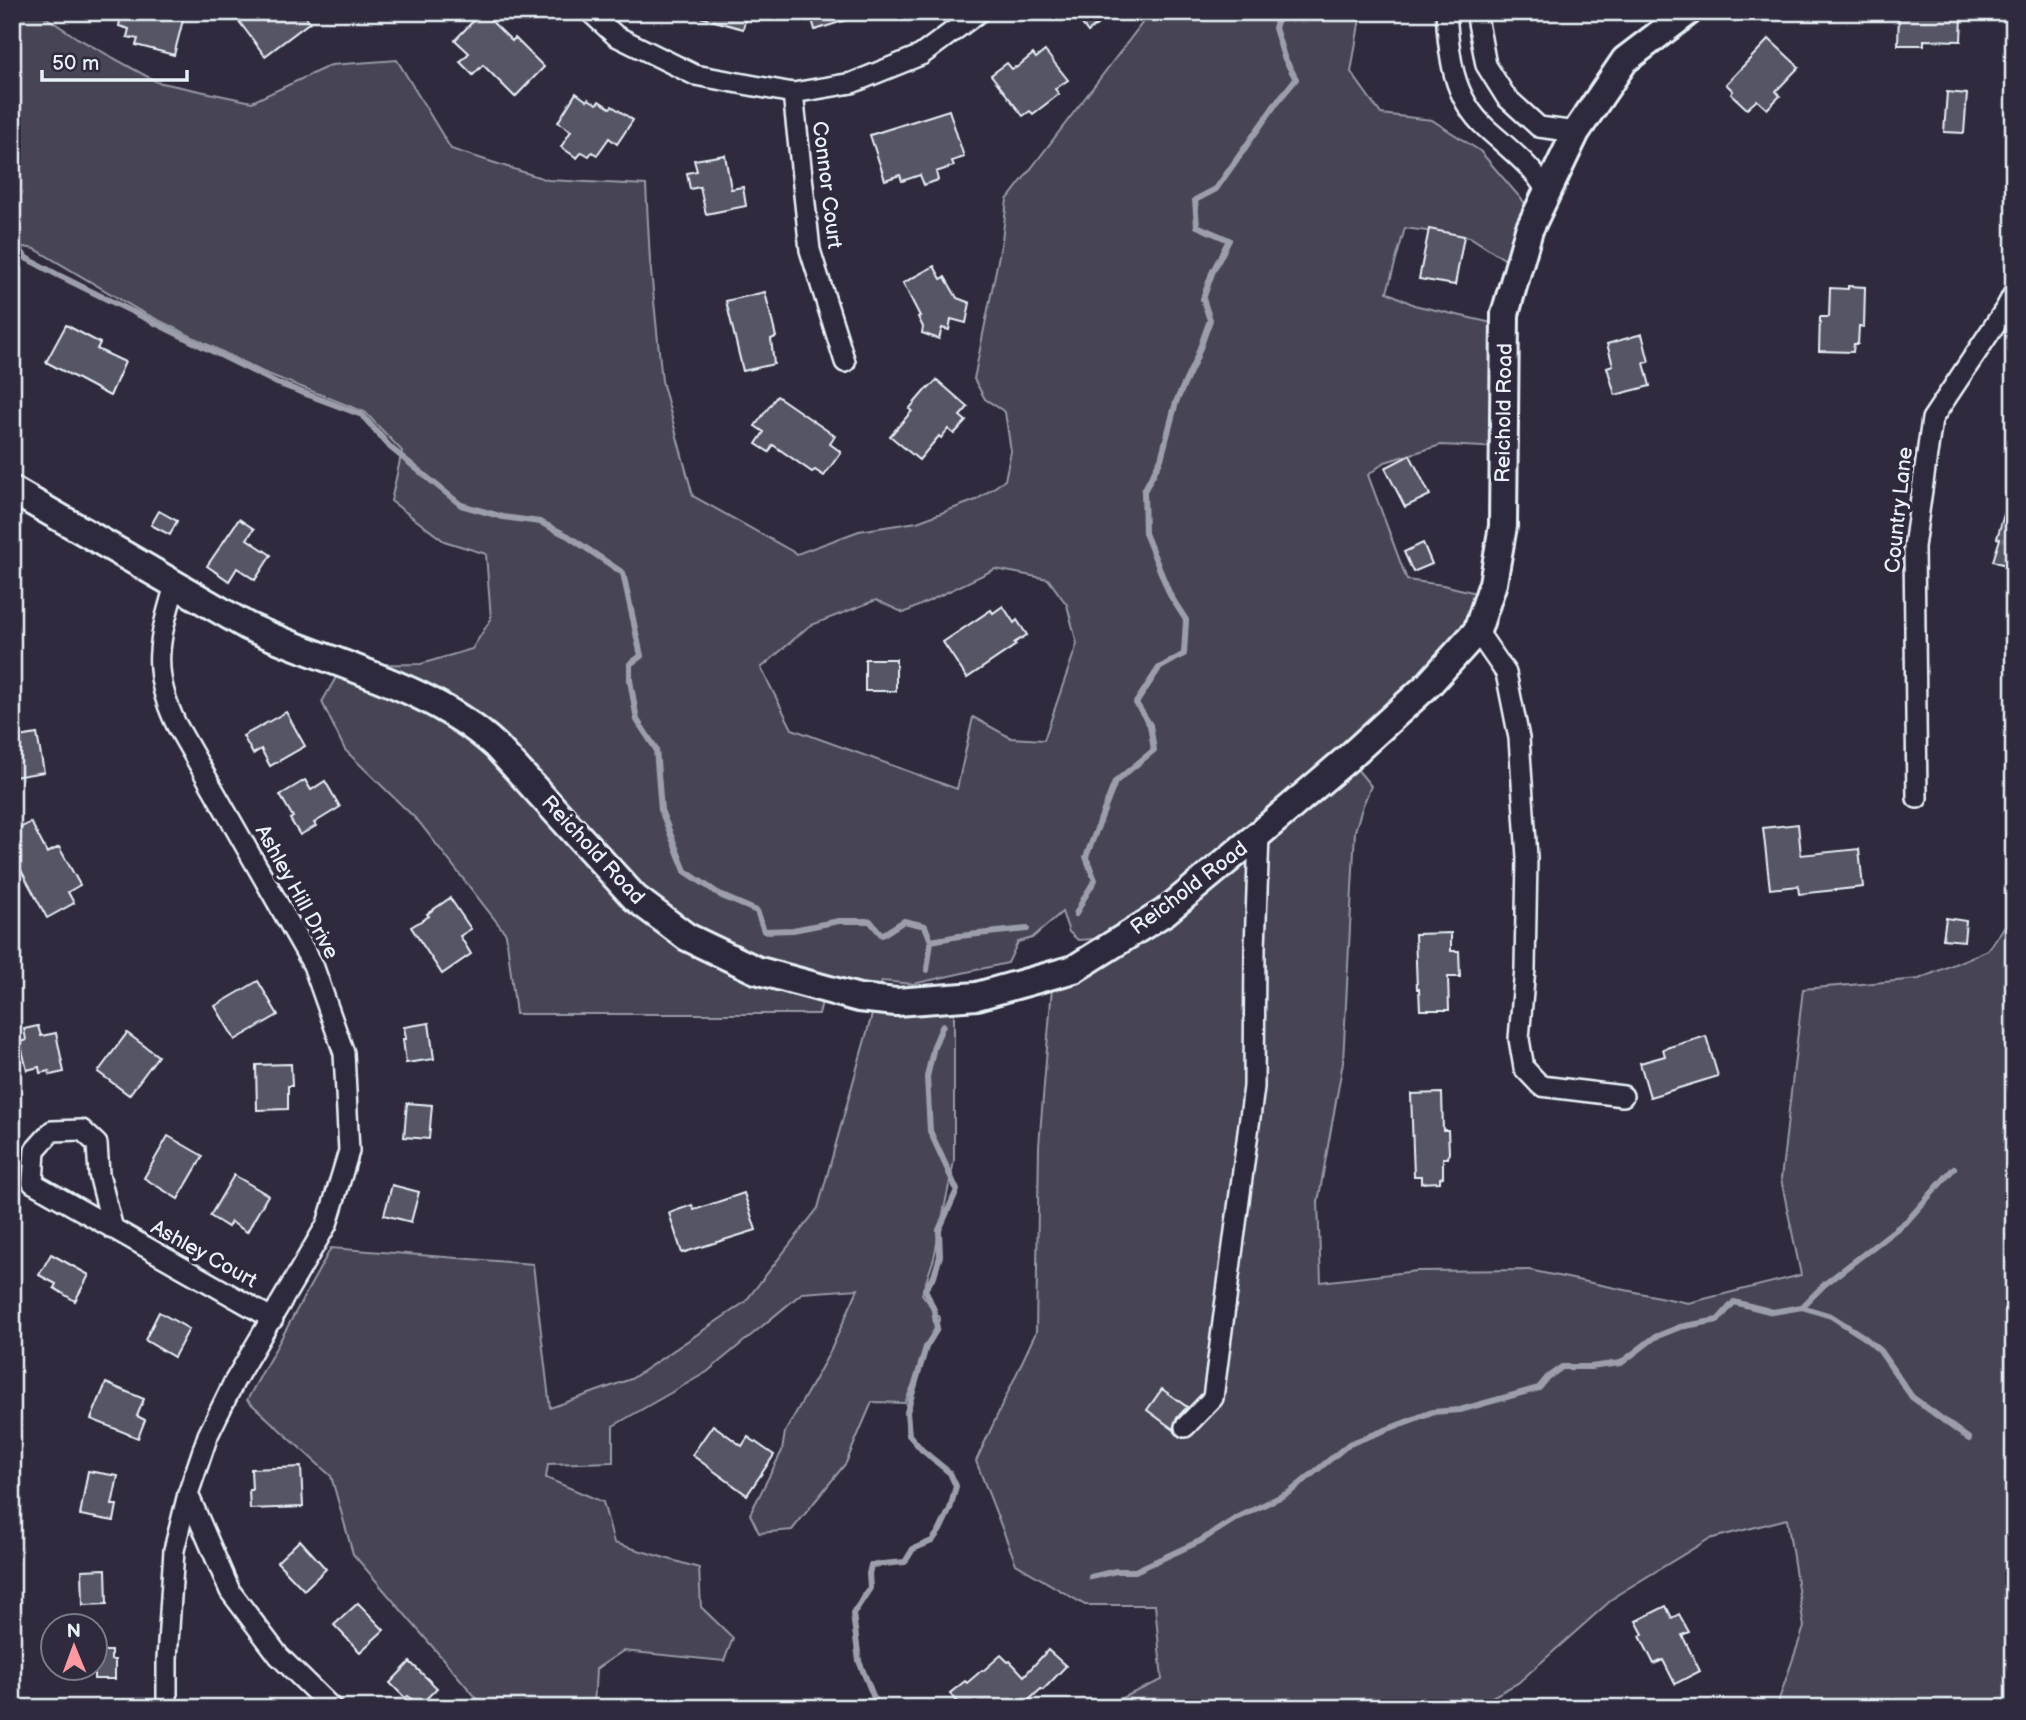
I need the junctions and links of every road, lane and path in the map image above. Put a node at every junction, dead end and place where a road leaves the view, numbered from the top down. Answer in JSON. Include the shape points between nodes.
{"nodes":[{"id":1,"x":590,"y":12,"type":"edge"},
{"id":2,"x":979,"y":12,"type":"edge"},
{"id":3,"x":1446,"y":12,"type":"edge"},
{"id":4,"x":1476,"y":12,"type":"edge"},
{"id":5,"x":1688,"y":12,"type":"edge"},
{"id":6,"x":793,"y":93,"type":"junction"},
{"id":7,"x":1576,"y":132,"type":"junction"},
{"id":8,"x":1547,"y":191,"type":"junction"},
{"id":9,"x":2014,"y":293,"type":"edge"},
{"id":10,"x":845,"y":362,"type":"dead end"},
{"id":11,"x":12,"y":490,"type":"edge"},
{"id":12,"x":175,"y":585,"type":"junction"},
{"id":13,"x":1477,"y":631,"type":"junction"},
{"id":14,"x":1917,"y":798,"type":"dead end"},
{"id":15,"x":1259,"y":834,"type":"junction"},
{"id":16,"x":1623,"y":1096,"type":"dead end"},
{"id":17,"x":113,"y":1229,"type":"junction"},
{"id":18,"x":273,"y":1319,"type":"junction"},
{"id":19,"x":1185,"y":1427,"type":"dead end"},
{"id":20,"x":188,"y":1494,"type":"junction"},
{"id":21,"x":167,"y":1708,"type":"edge"},
{"id":22,"x":332,"y":1708,"type":"edge"}],
"edges":[{"from":1,"to":6,"type":"street","via":[[616,36],[695,75]]},
{"from":2,"to":6,"type":"street","via":[[921,55],[852,83]]},
{"from":3,"to":8,"type":"street","via":[[1458,91],[1483,126],[1539,177]]},
{"from":4,"to":7,"type":"street","via":[[1486,65],[1506,97],[1539,127]]},
{"from":5,"to":7,"type":"street","name":"Reichold Road","via":[[1625,60]]},
{"from":6,"to":10,"type":"street","name":"Connor Court","via":[[810,250]]},
{"from":7,"to":8,"type":"street","name":"Reichold Road"},
{"from":8,"to":13,"type":"street","name":"Reichold Road","via":[[1529,230],[1505,314],[1503,526],[1493,583]]},
{"from":9,"to":14,"type":"street","name":"Country Lane","via":[[1932,419],[1914,547]]},
{"from":11,"to":12,"type":"street","name":"Reichold Road"},
{"from":12,"to":15,"type":"street","name":"Reichold Road","via":[[247,626],[418,693],[469,724],[496,746],[635,898],[687,937],[756,970],[859,998],[897,1002],[977,996],[1074,969],[1165,912]]},
{"from":12,"to":18,"type":"street","name":"Ashley Hill Drive","via":[[159,656],[168,707],[313,965],[344,1053],[349,1151],[327,1224]]},
{"from":13,"to":15,"type":"street","name":"Reichold Road","via":[[1429,684]]},
{"from":13,"to":16,"type":"street","via":[[1506,673],[1519,738],[1527,857],[1519,1039],[1524,1068],[1541,1086]]},
{"from":15,"to":19,"type":"street","via":[[1254,1087],[1213,1398]]},
{"from":17,"to":17,"type":"street","name":"Ashley Court","via":[[33,1184],[35,1150],[52,1131],[82,1130],[97,1144],[99,1174]]},
{"from":17,"to":18,"type":"street","name":"Ashley Court"},
{"from":18,"to":20,"type":"street","name":"Ashley Hill Drive","via":[[234,1382]]},
{"from":20,"to":21,"type":"street","name":"Ashley Hill Drive","via":[[174,1550]]},
{"from":20,"to":22,"type":"street","via":[[230,1591],[279,1656]]}]}
